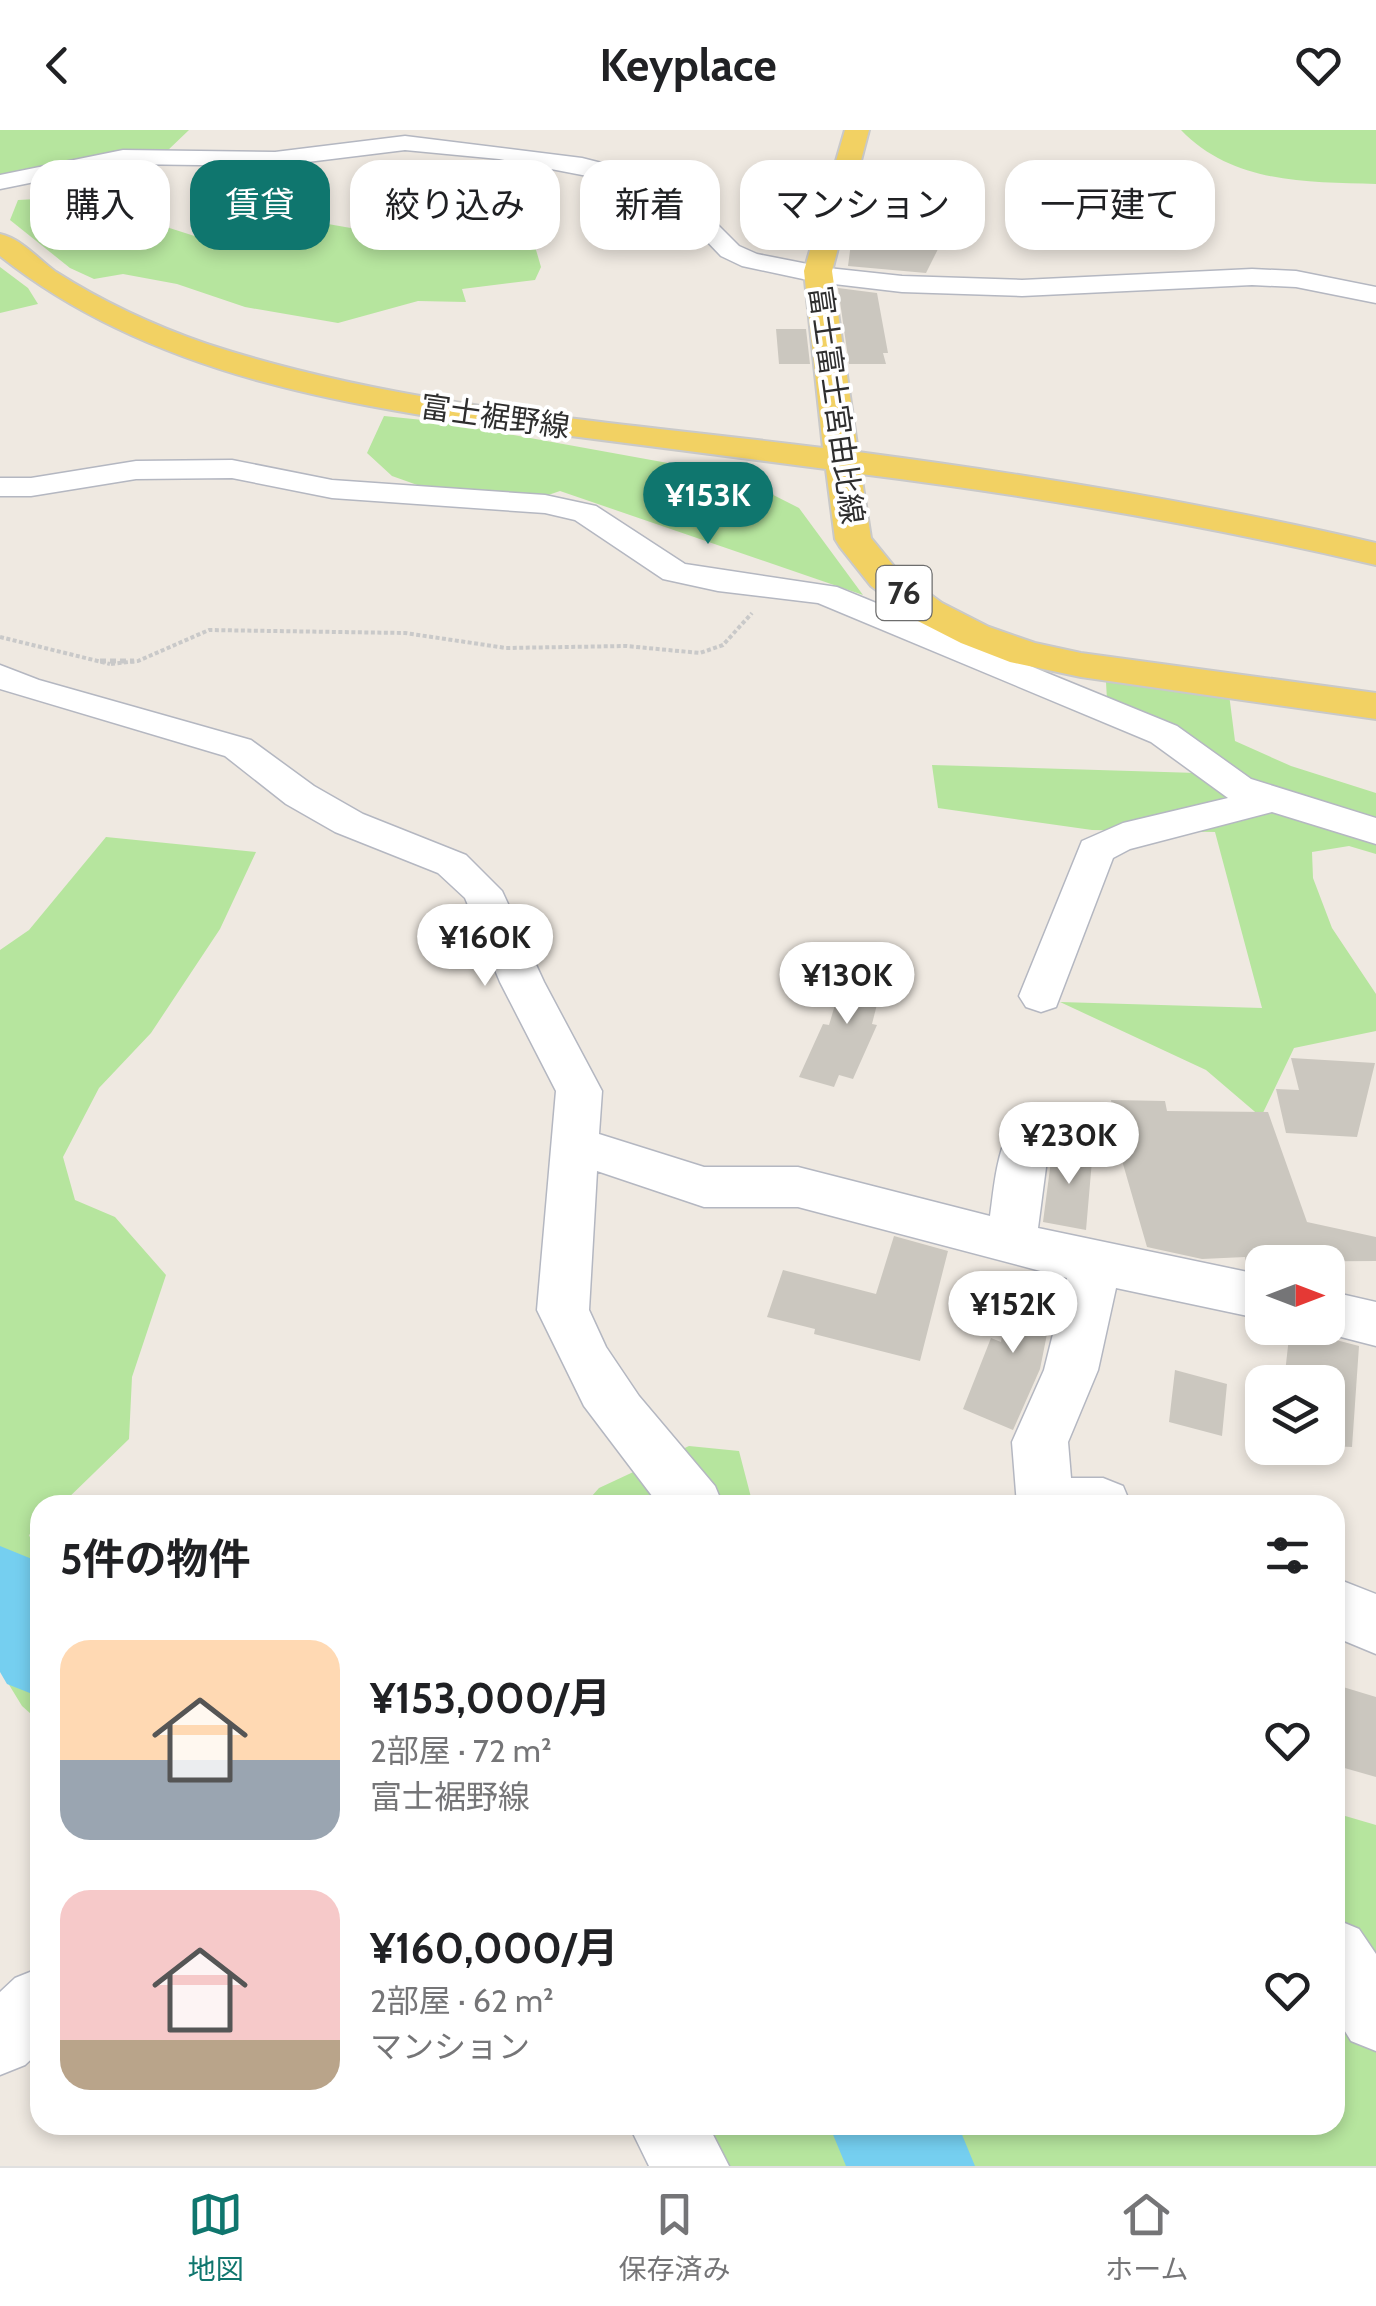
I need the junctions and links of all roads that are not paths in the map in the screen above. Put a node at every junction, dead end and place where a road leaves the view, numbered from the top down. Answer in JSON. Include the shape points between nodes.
{"nodes":[{"id":1,"x":857,"y":130,"type":"edge"},
{"id":2,"x":0,"y":182,"type":"edge"},
{"id":3,"x":0,"y":242,"type":"edge"},
{"id":4,"x":818,"y":272,"type":"junction"},
{"id":5,"x":1376,"y":295,"type":"edge"},
{"id":6,"x":844,"y":464,"type":"junction"},
{"id":7,"x":0,"y":487,"type":"edge"},
{"id":8,"x":1376,"y":554,"type":"edge"},
{"id":9,"x":0,"y":676,"type":"edge"},
{"id":10,"x":1376,"y":706,"type":"edge"},
{"id":11,"x":1272,"y":799,"type":"junction"},
{"id":12,"x":1376,"y":831,"type":"edge"},
{"id":13,"x":1041,"y":996,"type":"dead end"},
{"id":14,"x":1044,"y":1125,"type":"dead end"},
{"id":15,"x":576,"y":1144,"type":"junction"},
{"id":16,"x":1011,"y":1242,"type":"junction"},
{"id":17,"x":1096,"y":1262,"type":"junction"},
{"id":18,"x":1245,"y":1293,"type":"edge"},
{"id":19,"x":1345,"y":1316,"type":"edge"},
{"id":20,"x":1376,"y":1324,"type":"edge"},
{"id":21,"x":686,"y":1495,"type":"edge"},
{"id":22,"x":1044,"y":1495,"type":"edge"},
{"id":23,"x":1345,"y":1611,"type":"edge"},
{"id":24,"x":1376,"y":1624,"type":"edge"},
{"id":25,"x":1345,"y":1968,"type":"edge"},
{"id":26,"x":30,"y":2013,"type":"edge"},
{"id":27,"x":1376,"y":2016,"type":"edge"},
{"id":28,"x":0,"y":2040,"type":"edge"},
{"id":29,"x":672,"y":2135,"type":"edge"},
{"id":30,"x":692,"y":2166,"type":"edge"}],
"edges":[{"from":1,"to":4,"type":"main road","name":"富士富士宮由比線","number":"76"},
{"from":2,"to":4,"type":"street","via":[[124,157],[275,160],[405,143],[499,152],[637,180],[682,202],[730,251]]},
{"from":3,"to":6,"type":"main road","name":"富士裾野線","via":[[76,298],[135,326],[304,382],[411,405]]},
{"from":4,"to":5,"type":"street","via":[[902,284],[1022,288],[1296,279]]},
{"from":4,"to":6,"type":"main road","name":"富士富士宮由比線","number":"76"},
{"from":6,"to":8,"type":"main road","name":"富士裾野線","via":[[1110,498]]},
{"from":6,"to":10,"type":"main road","name":"富士富士宮由比線","number":"76","via":[[853,538],[884,578],[974,635],[1081,665]]},
{"from":7,"to":11,"type":"street","via":[[136,470],[232,470],[332,489],[546,504],[585,514],[675,572],[824,594],[1164,734],[1237,788]]},
{"from":9,"to":15,"type":"street","via":[[238,748],[349,824],[452,864],[482,891],[565,1060],[579,1092]]},
{"from":11,"to":12,"type":"street"},
{"from":11,"to":13,"type":"street","via":[[1119,837],[1096,850]]},
{"from":14,"to":16,"type":"street","via":[[1025,1145]]},
{"from":15,"to":16,"type":"street","via":[[704,1188],[798,1186]]},
{"from":15,"to":21,"type":"street","via":[[563,1310],[572,1336],[636,1436]]},
{"from":16,"to":17,"type":"street"},
{"from":17,"to":18,"type":"street"},
{"from":17,"to":22,"type":"street","via":[[1070,1370],[1040,1442]]},
{"from":19,"to":20,"type":"street"},
{"from":23,"to":24,"type":"street"},
{"from":25,"to":27,"type":"street"},
{"from":26,"to":28,"type":"street"},
{"from":29,"to":30,"type":"street"}]}
